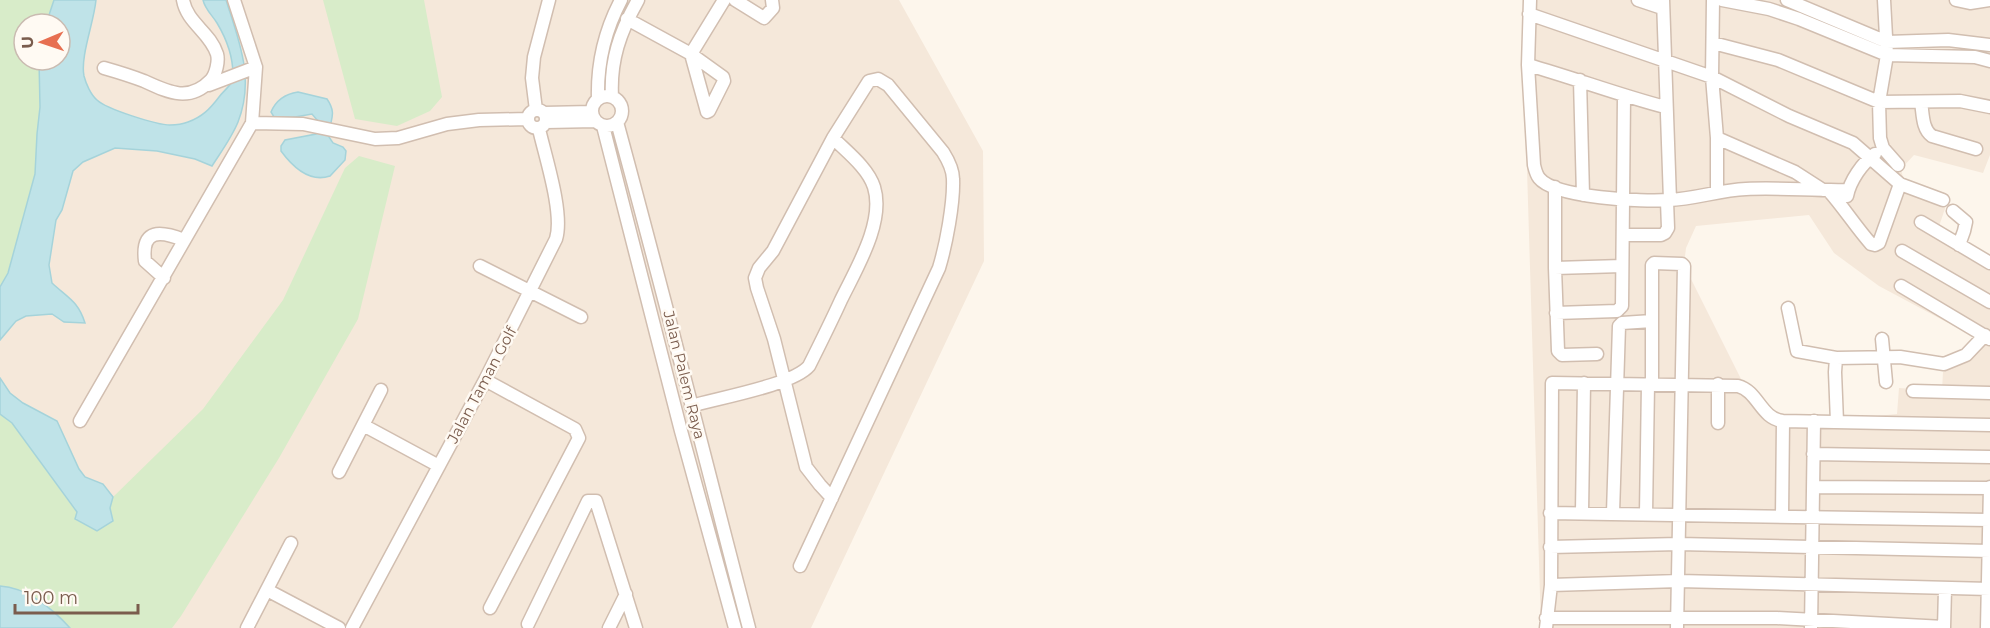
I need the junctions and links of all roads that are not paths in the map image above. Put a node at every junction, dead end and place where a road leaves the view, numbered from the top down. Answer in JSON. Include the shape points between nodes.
{"nodes":[{"id":1,"x":183,"y":0,"type":"edge"},
{"id":2,"x":234,"y":0,"type":"edge"},
{"id":3,"x":549,"y":0,"type":"edge"},
{"id":4,"x":621,"y":0,"type":"edge"},
{"id":5,"x":638,"y":0,"type":"edge"},
{"id":6,"x":724,"y":0,"type":"edge"},
{"id":7,"x":735,"y":0,"type":"edge"},
{"id":8,"x":772,"y":0,"type":"edge"},
{"id":9,"x":1530,"y":0,"type":"edge"},
{"id":10,"x":1638,"y":0,"type":"edge"},
{"id":11,"x":1713,"y":0,"type":"edge"},
{"id":12,"x":1722,"y":0,"type":"edge"},
{"id":13,"x":1788,"y":0,"type":"edge"},
{"id":14,"x":1884,"y":0,"type":"edge"},
{"id":15,"x":1956,"y":0,"type":"edge"},
{"id":16,"x":1990,"y":0,"type":"edge"},
{"id":17,"x":1662,"y":4,"type":"edge"},
{"id":18,"x":1529,"y":14,"type":"junction"},
{"id":19,"x":627,"y":19,"type":"junction"},
{"id":20,"x":1713,"y":43,"type":"junction"},
{"id":21,"x":1990,"y":45,"type":"edge"},
{"id":22,"x":1887,"y":48,"type":"junction"},
{"id":23,"x":1666,"y":61,"type":"junction"},
{"id":24,"x":1990,"y":61,"type":"edge"},
{"id":25,"x":1528,"y":65,"type":"junction"},
{"id":26,"x":104,"y":68,"type":"dead end"},
{"id":27,"x":252,"y":69,"type":"junction"},
{"id":28,"x":1712,"y":77,"type":"junction"},
{"id":29,"x":1580,"y":80,"type":"junction"},
{"id":30,"x":203,"y":88,"type":"junction"},
{"id":31,"x":1624,"y":96,"type":"junction"},
{"id":32,"x":612,"y":97,"type":"junction"},
{"id":33,"x":598,"y":99,"type":"junction"},
{"id":34,"x":1879,"y":102,"type":"junction"},
{"id":35,"x":1921,"y":102,"type":"junction"},
{"id":36,"x":1665,"y":107,"type":"junction"},
{"id":37,"x":1990,"y":107,"type":"edge"},
{"id":38,"x":539,"y":119,"type":"junction"},
{"id":39,"x":597,"y":119,"type":"junction"},
{"id":40,"x":617,"y":122,"type":"junction"},
{"id":41,"x":252,"y":123,"type":"junction"},
{"id":42,"x":833,"y":138,"type":"junction"},
{"id":43,"x":1717,"y":138,"type":"junction"},
{"id":44,"x":1883,"y":148,"type":"junction"},
{"id":45,"x":1976,"y":149,"type":"dead end"},
{"id":46,"x":1870,"y":158,"type":"junction"},
{"id":47,"x":1898,"y":165,"type":"dead end"},
{"id":48,"x":1900,"y":184,"type":"junction"},
{"id":49,"x":1555,"y":188,"type":"junction"},
{"id":50,"x":1826,"y":190,"type":"junction"},
{"id":51,"x":1848,"y":190,"type":"junction"},
{"id":52,"x":1717,"y":191,"type":"junction"},
{"id":53,"x":1582,"y":195,"type":"junction"},
{"id":54,"x":1624,"y":200,"type":"junction"},
{"id":55,"x":1668,"y":200,"type":"junction"},
{"id":56,"x":1943,"y":200,"type":"dead end"},
{"id":57,"x":1844,"y":208,"type":"junction"},
{"id":58,"x":1953,"y":211,"type":"dead end"},
{"id":59,"x":1921,"y":222,"type":"dead end"},
{"id":60,"x":1623,"y":235,"type":"junction"},
{"id":61,"x":184,"y":240,"type":"junction"},
{"id":62,"x":1959,"y":245,"type":"junction"},
{"id":63,"x":1902,"y":251,"type":"dead end"},
{"id":64,"x":1990,"y":263,"type":"edge"},
{"id":65,"x":480,"y":266,"type":"dead end"},
{"id":66,"x":1623,"y":266,"type":"junction"},
{"id":67,"x":1555,"y":268,"type":"junction"},
{"id":68,"x":164,"y":278,"type":"junction"},
{"id":69,"x":1900,"y":286,"type":"dead end"},
{"id":70,"x":530,"y":292,"type":"junction"},
{"id":71,"x":1990,"y":302,"type":"edge"},
{"id":72,"x":1788,"y":308,"type":"dead end"},
{"id":73,"x":1556,"y":313,"type":"junction"},
{"id":74,"x":581,"y":317,"type":"dead end"},
{"id":75,"x":1652,"y":321,"type":"junction"},
{"id":76,"x":1988,"y":337,"type":"edge"},
{"id":77,"x":1882,"y":339,"type":"dead end"},
{"id":78,"x":1597,"y":354,"type":"dead end"},
{"id":79,"x":1884,"y":357,"type":"junction"},
{"id":80,"x":1836,"y":358,"type":"junction"},
{"id":81,"x":485,"y":380,"type":"junction"},
{"id":82,"x":784,"y":381,"type":"junction"},
{"id":83,"x":1886,"y":382,"type":"dead end"},
{"id":84,"x":1584,"y":383,"type":"junction"},
{"id":85,"x":1617,"y":384,"type":"junction"},
{"id":86,"x":1650,"y":384,"type":"junction"},
{"id":87,"x":1683,"y":384,"type":"junction"},
{"id":88,"x":1718,"y":384,"type":"junction"},
{"id":89,"x":381,"y":390,"type":"dead end"},
{"id":90,"x":1913,"y":391,"type":"dead end"},
{"id":91,"x":1990,"y":393,"type":"edge"},
{"id":92,"x":691,"y":406,"type":"junction"},
{"id":93,"x":1783,"y":421,"type":"junction"},
{"id":94,"x":1814,"y":421,"type":"junction"},
{"id":95,"x":80,"y":422,"type":"dead end"},
{"id":96,"x":1837,"y":422,"type":"junction"},
{"id":97,"x":1718,"y":423,"type":"dead end"},
{"id":98,"x":1990,"y":424,"type":"edge"},
{"id":99,"x":363,"y":426,"type":"junction"},
{"id":100,"x":1813,"y":454,"type":"junction"},
{"id":101,"x":1990,"y":457,"type":"edge"},
{"id":102,"x":439,"y":466,"type":"junction"},
{"id":103,"x":339,"y":472,"type":"dead end"},
{"id":104,"x":1813,"y":487,"type":"junction"},
{"id":105,"x":1990,"y":488,"type":"edge"},
{"id":106,"x":832,"y":498,"type":"junction"},
{"id":107,"x":1582,"y":512,"type":"junction"},
{"id":108,"x":1550,"y":513,"type":"junction"},
{"id":109,"x":1613,"y":513,"type":"junction"},
{"id":110,"x":1646,"y":514,"type":"junction"},
{"id":111,"x":1680,"y":514,"type":"junction"},
{"id":112,"x":1782,"y":517,"type":"junction"},
{"id":113,"x":1812,"y":518,"type":"junction"},
{"id":114,"x":1989,"y":520,"type":"edge"},
{"id":115,"x":291,"y":543,"type":"dead end"},
{"id":116,"x":1679,"y":544,"type":"junction"},
{"id":117,"x":1550,"y":547,"type":"junction"},
{"id":118,"x":1812,"y":547,"type":"junction"},
{"id":119,"x":1990,"y":551,"type":"edge"},
{"id":120,"x":800,"y":566,"type":"dead end"},
{"id":121,"x":1679,"y":581,"type":"junction"},
{"id":122,"x":1811,"y":584,"type":"junction"},
{"id":123,"x":1551,"y":585,"type":"junction"},
{"id":124,"x":1945,"y":589,"type":"junction"},
{"id":125,"x":267,"y":590,"type":"junction"},
{"id":126,"x":1989,"y":590,"type":"edge"},
{"id":127,"x":626,"y":594,"type":"junction"},
{"id":128,"x":490,"y":608,"type":"dead end"},
{"id":129,"x":1546,"y":623,"type":"edge"},
{"id":130,"x":1580,"y":623,"type":"edge"},
{"id":131,"x":1643,"y":623,"type":"edge"},
{"id":132,"x":1677,"y":623,"type":"edge"},
{"id":133,"x":1714,"y":623,"type":"edge"},
{"id":134,"x":1745,"y":623,"type":"edge"},
{"id":135,"x":1777,"y":623,"type":"edge"},
{"id":136,"x":1609,"y":624,"type":"edge"},
{"id":137,"x":1811,"y":624,"type":"edge"},
{"id":138,"x":530,"y":627,"type":"edge"},
{"id":139,"x":1944,"y":627,"type":"edge"},
{"id":140,"x":247,"y":628,"type":"edge"},
{"id":141,"x":339,"y":628,"type":"edge"},
{"id":142,"x":352,"y":628,"type":"edge"},
{"id":143,"x":609,"y":628,"type":"edge"},
{"id":144,"x":636,"y":628,"type":"edge"},
{"id":145,"x":735,"y":628,"type":"edge"},
{"id":146,"x":749,"y":628,"type":"edge"},
{"id":147,"x":1987,"y":628,"type":"edge"}],
"edges":[{"from":1,"to":30,"type":"street","via":[[193,23],[209,39],[217,55],[214,77]]},
{"from":2,"to":27,"type":"street"},
{"from":3,"to":38,"type":"street","name":"Jalan Taman Golf","via":[[532,78]]},
{"from":4,"to":33,"type":"street","via":[[600,56]]},
{"from":5,"to":19,"type":"street"},
{"from":6,"to":19,"type":"street","via":[[691,54]]},
{"from":7,"to":8,"type":"street","via":[[764,18],[773,8]]},
{"from":9,"to":18,"type":"street"},
{"from":10,"to":17,"type":"street"},
{"from":11,"to":20,"type":"street"},
{"from":12,"to":22,"type":"street","via":[[1769,9]]},
{"from":13,"to":22,"type":"street"},
{"from":14,"to":22,"type":"street"},
{"from":15,"to":16,"type":"street"},
{"from":17,"to":23,"type":"street"},
{"from":18,"to":23,"type":"street"},
{"from":18,"to":25,"type":"street"},
{"from":19,"to":32,"type":"street","via":[[613,63]]},
{"from":20,"to":28,"type":"street"},
{"from":20,"to":34,"type":"street","via":[[1778,60]]},
{"from":21,"to":22,"type":"street","via":[[1948,40]]},
{"from":22,"to":24,"type":"street"},
{"from":22,"to":34,"type":"street"},
{"from":23,"to":28,"type":"street"},
{"from":23,"to":36,"type":"street"},
{"from":25,"to":29,"type":"street"},
{"from":25,"to":49,"type":"street","via":[[1536,172]]},
{"from":26,"to":30,"type":"street","via":[[175,94]]},
{"from":27,"to":30,"type":"street"},
{"from":27,"to":41,"type":"street"},
{"from":28,"to":43,"type":"street"},
{"from":28,"to":46,"type":"street","via":[[1853,143]]},
{"from":29,"to":31,"type":"street"},
{"from":29,"to":53,"type":"street"},
{"from":31,"to":36,"type":"street"},
{"from":31,"to":54,"type":"street"},
{"from":32,"to":33,"type":"street"},
{"from":32,"to":40,"type":"street","via":[[622,108]]},
{"from":33,"to":39,"type":"street","via":[[593,107]]},
{"from":34,"to":35,"type":"street"},
{"from":34,"to":44,"type":"street"},
{"from":35,"to":37,"type":"street","via":[[1960,101]]},
{"from":35,"to":45,"type":"street","via":[[1928,133]]},
{"from":36,"to":55,"type":"street"},
{"from":38,"to":39,"type":"street"},
{"from":38,"to":41,"type":"street","via":[[479,120],[447,124],[398,138],[375,139],[303,124]]},
{"from":38,"to":70,"type":"street","name":"Jalan Taman Golf","via":[[558,233]]},
{"from":39,"to":40,"type":"street","via":[[608,126]]},
{"from":39,"to":145,"type":"street","name":"Jalan Palem Raya"},
{"from":40,"to":92,"type":"street","name":"Jalan Palem Raya"},
{"from":41,"to":61,"type":"street"},
{"from":42,"to":82,"type":"street","via":[[755,278]]},
{"from":42,"to":82,"type":"street","via":[[873,185],[874,225],[809,366]]},
{"from":42,"to":106,"type":"street","via":[[869,81],[881,80],[943,152],[954,177],[939,268]]},
{"from":43,"to":50,"type":"street"},
{"from":43,"to":52,"type":"street"},
{"from":44,"to":46,"type":"street"},
{"from":44,"to":47,"type":"street"},
{"from":46,"to":48,"type":"street"},
{"from":46,"to":51,"type":"street"},
{"from":48,"to":56,"type":"street"},
{"from":48,"to":57,"type":"street","via":[[1877,245],[1872,245],[1855,226]]},
{"from":49,"to":53,"type":"street"},
{"from":49,"to":67,"type":"street"},
{"from":50,"to":51,"type":"street"},
{"from":50,"to":52,"type":"street"},
{"from":50,"to":57,"type":"street"},
{"from":51,"to":57,"type":"street"},
{"from":52,"to":55,"type":"street"},
{"from":53,"to":54,"type":"street"},
{"from":54,"to":55,"type":"street"},
{"from":54,"to":60,"type":"street"},
{"from":55,"to":60,"type":"street","via":[[1665,233]]},
{"from":58,"to":62,"type":"street","via":[[1966,222]]},
{"from":59,"to":62,"type":"street"},
{"from":60,"to":66,"type":"street"},
{"from":61,"to":68,"type":"street"},
{"from":61,"to":68,"type":"street","via":[[158,233],[146,243],[146,261]]},
{"from":62,"to":64,"type":"street"},
{"from":63,"to":71,"type":"street"},
{"from":65,"to":70,"type":"street"},
{"from":66,"to":67,"type":"street"},
{"from":66,"to":73,"type":"street","via":[[1623,303],[1619,310]]},
{"from":67,"to":73,"type":"street"},
{"from":68,"to":95,"type":"street"},
{"from":69,"to":76,"type":"street"},
{"from":70,"to":74,"type":"street"},
{"from":70,"to":81,"type":"street","name":"Jalan Taman Golf"},
{"from":72,"to":80,"type":"street","via":[[1797,351]]},
{"from":73,"to":78,"type":"street","via":[[1562,355]]},
{"from":75,"to":85,"type":"street","via":[[1620,324]]},
{"from":75,"to":86,"type":"street"},
{"from":75,"to":87,"type":"street","via":[[1652,264],[1682,264]]},
{"from":76,"to":79,"type":"street","via":[[1966,355],[1944,364]]},
{"from":77,"to":79,"type":"street"},
{"from":79,"to":80,"type":"street"},
{"from":79,"to":83,"type":"street"},
{"from":80,"to":96,"type":"street"},
{"from":81,"to":102,"type":"street","name":"Jalan Taman Golf"},
{"from":81,"to":128,"type":"street","via":[[575,429],[579,438]]},
{"from":82,"to":92,"type":"street"},
{"from":82,"to":106,"type":"street","via":[[806,467]]},
{"from":84,"to":85,"type":"street"},
{"from":84,"to":107,"type":"street"},
{"from":84,"to":108,"type":"street","via":[[1551,383]]},
{"from":85,"to":86,"type":"street"},
{"from":85,"to":109,"type":"street"},
{"from":86,"to":87,"type":"street"},
{"from":86,"to":110,"type":"street"},
{"from":87,"to":88,"type":"street"},
{"from":87,"to":111,"type":"street"},
{"from":88,"to":93,"type":"street","via":[[1746,389],[1772,418]]},
{"from":88,"to":97,"type":"street"},
{"from":89,"to":99,"type":"street"},
{"from":90,"to":91,"type":"street"},
{"from":92,"to":146,"type":"street","name":"Jalan Palem Raya"},
{"from":93,"to":94,"type":"street"},
{"from":93,"to":112,"type":"street"},
{"from":94,"to":96,"type":"street"},
{"from":94,"to":100,"type":"street"},
{"from":96,"to":98,"type":"street"},
{"from":99,"to":102,"type":"street"},
{"from":99,"to":103,"type":"street"},
{"from":100,"to":101,"type":"street"},
{"from":100,"to":104,"type":"street"},
{"from":102,"to":142,"type":"street","name":"Jalan Taman Golf"},
{"from":104,"to":105,"type":"street"},
{"from":104,"to":113,"type":"street"},
{"from":105,"to":114,"type":"street"},
{"from":106,"to":120,"type":"street"},
{"from":107,"to":108,"type":"street"},
{"from":107,"to":109,"type":"street"},
{"from":108,"to":117,"type":"street"},
{"from":109,"to":110,"type":"street"},
{"from":110,"to":111,"type":"street"},
{"from":111,"to":112,"type":"street"},
{"from":111,"to":116,"type":"street"},
{"from":112,"to":113,"type":"street"},
{"from":113,"to":114,"type":"street"},
{"from":113,"to":118,"type":"street"},
{"from":114,"to":119,"type":"street"},
{"from":115,"to":125,"type":"street"},
{"from":116,"to":117,"type":"street"},
{"from":116,"to":118,"type":"street"},
{"from":116,"to":121,"type":"street"},
{"from":117,"to":123,"type":"street"},
{"from":118,"to":119,"type":"street"},
{"from":118,"to":122,"type":"street"},
{"from":119,"to":126,"type":"street"},
{"from":121,"to":122,"type":"street"},
{"from":121,"to":123,"type":"street"},
{"from":121,"to":132,"type":"street"},
{"from":122,"to":124,"type":"street"},
{"from":122,"to":137,"type":"street"},
{"from":123,"to":129,"type":"street"},
{"from":124,"to":126,"type":"street"},
{"from":124,"to":139,"type":"street"},
{"from":125,"to":140,"type":"street"},
{"from":125,"to":141,"type":"street"},
{"from":126,"to":147,"type":"street"},
{"from":127,"to":138,"type":"street","via":[[596,501],[588,501]]},
{"from":127,"to":143,"type":"street"},
{"from":127,"to":144,"type":"street"},
{"from":129,"to":130,"type":"street"},
{"from":130,"to":136,"type":"street"},
{"from":131,"to":132,"type":"street"},
{"from":131,"to":136,"type":"street"},
{"from":132,"to":133,"type":"street"},
{"from":133,"to":134,"type":"street"},
{"from":134,"to":135,"type":"street"},
{"from":135,"to":137,"type":"street"},
{"from":137,"to":139,"type":"street"}]}
